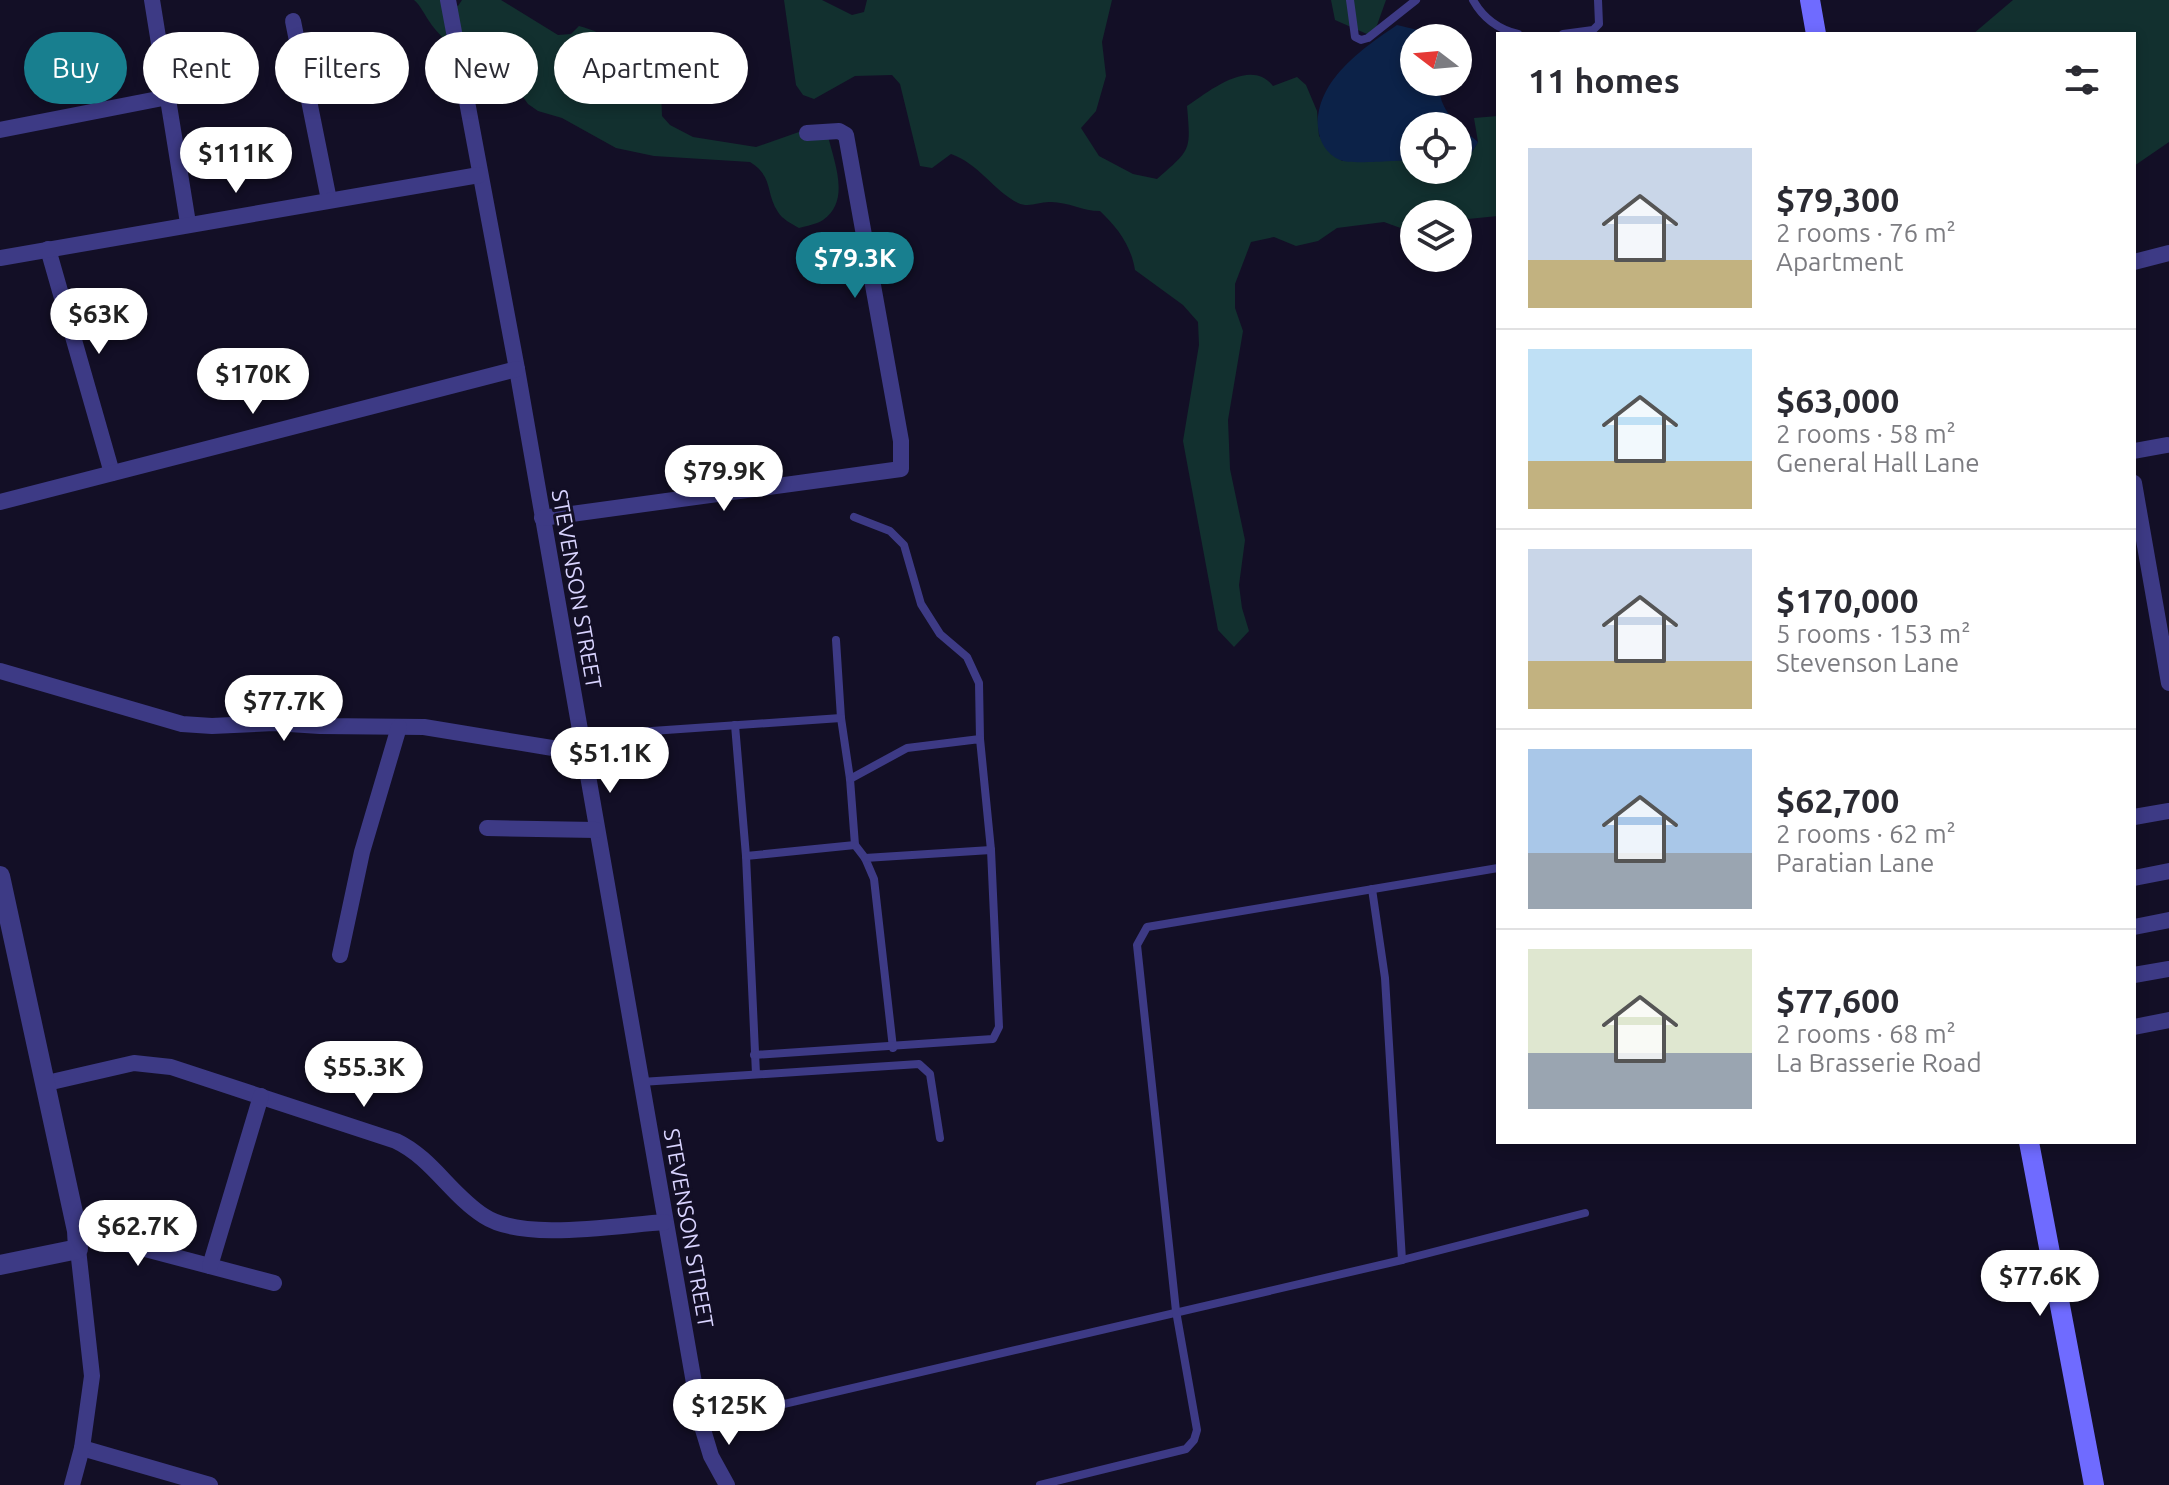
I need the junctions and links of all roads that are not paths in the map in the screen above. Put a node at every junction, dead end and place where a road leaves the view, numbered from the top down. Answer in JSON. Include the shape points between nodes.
{"nodes":[{"id":1,"x":152,"y":0,"type":"edge"},
{"id":2,"x":448,"y":0,"type":"edge"},
{"id":3,"x":1350,"y":0,"type":"edge"},
{"id":4,"x":1416,"y":0,"type":"edge"},
{"id":5,"x":1473,"y":0,"type":"edge"},
{"id":6,"x":1598,"y":0,"type":"edge"},
{"id":7,"x":1810,"y":0,"type":"edge"},
{"id":8,"x":293,"y":21,"type":"dead end"},
{"id":9,"x":157,"y":32,"type":"edge"},
{"id":10,"x":1507,"y":32,"type":"edge"},
{"id":11,"x":1578,"y":32,"type":"edge"},
{"id":12,"x":1816,"y":32,"type":"edge"},
{"id":13,"x":143,"y":102,"type":"edge"},
{"id":14,"x":169,"y":104,"type":"edge"},
{"id":15,"x":0,"y":130,"type":"edge"},
{"id":16,"x":807,"y":133,"type":"dead end"},
{"id":17,"x":479,"y":175,"type":"junction"},
{"id":18,"x":329,"y":200,"type":"junction"},
{"id":19,"x":188,"y":223,"type":"junction"},
{"id":20,"x":48,"y":249,"type":"junction"},
{"id":21,"x":2169,"y":253,"type":"edge"},
{"id":22,"x":0,"y":258,"type":"edge"},
{"id":23,"x":2136,"y":261,"type":"edge"},
{"id":24,"x":517,"y":369,"type":"junction"},
{"id":25,"x":2167,"y":445,"type":"edge"},
{"id":26,"x":2136,"y":451,"type":"edge"},
{"id":27,"x":112,"y":473,"type":"junction"},
{"id":28,"x":2136,"y":494,"type":"edge"},
{"id":29,"x":0,"y":502,"type":"edge"},
{"id":30,"x":854,"y":517,"type":"dead end"},
{"id":31,"x":542,"y":518,"type":"junction"},
{"id":32,"x":836,"y":640,"type":"dead end"},
{"id":33,"x":0,"y":671,"type":"edge"},
{"id":34,"x":2169,"y":683,"type":"edge"},
{"id":35,"x":841,"y":718,"type":"junction"},
{"id":36,"x":735,"y":725,"type":"junction"},
{"id":37,"x":399,"y":727,"type":"junction"},
{"id":38,"x":579,"y":736,"type":"junction"},
{"id":39,"x":980,"y":739,"type":"junction"},
{"id":40,"x":583,"y":753,"type":"junction"},
{"id":41,"x":850,"y":779,"type":"junction"},
{"id":42,"x":2169,"y":811,"type":"edge"},
{"id":43,"x":2136,"y":817,"type":"edge"},
{"id":44,"x":487,"y":828,"type":"dead end"},
{"id":45,"x":596,"y":830,"type":"junction"},
{"id":46,"x":855,"y":845,"type":"junction"},
{"id":47,"x":991,"y":850,"type":"junction"},
{"id":48,"x":746,"y":856,"type":"junction"},
{"id":49,"x":865,"y":858,"type":"junction"},
{"id":50,"x":1496,"y":868,"type":"edge"},
{"id":51,"x":2169,"y":871,"type":"edge"},
{"id":52,"x":0,"y":876,"type":"edge"},
{"id":53,"x":2136,"y":878,"type":"edge"},
{"id":54,"x":1372,"y":889,"type":"junction"},
{"id":55,"x":2169,"y":920,"type":"edge"},
{"id":56,"x":2136,"y":927,"type":"edge"},
{"id":57,"x":340,"y":955,"type":"dead end"},
{"id":58,"x":2169,"y":969,"type":"edge"},
{"id":59,"x":2136,"y":975,"type":"edge"},
{"id":60,"x":2169,"y":1020,"type":"edge"},
{"id":61,"x":2136,"y":1027,"type":"edge"},
{"id":62,"x":893,"y":1048,"type":"junction"},
{"id":63,"x":754,"y":1055,"type":"junction"},
{"id":64,"x":756,"y":1074,"type":"junction"},
{"id":65,"x":641,"y":1082,"type":"junction"},
{"id":66,"x":47,"y":1083,"type":"junction"},
{"id":67,"x":261,"y":1096,"type":"junction"},
{"id":68,"x":940,"y":1138,"type":"dead end"},
{"id":69,"x":2029,"y":1144,"type":"edge"},
{"id":70,"x":1585,"y":1213,"type":"dead end"},
{"id":71,"x":665,"y":1222,"type":"junction"},
{"id":72,"x":78,"y":1240,"type":"junction"},
{"id":73,"x":1402,"y":1260,"type":"junction"},
{"id":74,"x":0,"y":1265,"type":"edge"},
{"id":75,"x":210,"y":1266,"type":"junction"},
{"id":76,"x":274,"y":1283,"type":"dead end"},
{"id":77,"x":1176,"y":1311,"type":"junction"},
{"id":78,"x":701,"y":1423,"type":"junction"},
{"id":79,"x":82,"y":1448,"type":"junction"},
{"id":80,"x":72,"y":1485,"type":"edge"},
{"id":81,"x":210,"y":1485,"type":"edge"},
{"id":82,"x":727,"y":1485,"type":"edge"},
{"id":83,"x":1040,"y":1485,"type":"edge"},
{"id":84,"x":2094,"y":1485,"type":"edge"}],
"edges":[{"from":1,"to":9,"type":"street"},
{"from":2,"to":17,"type":"street","name":"STEVENSON STREET"},
{"from":3,"to":4,"type":"lane","via":[[1355,37],[1361,40]]},
{"from":5,"to":10,"type":"lane","via":[[1482,16]]},
{"from":6,"to":11,"type":"lane","via":[[1599,24]]},
{"from":7,"to":12,"type":"main road"},
{"from":8,"to":18,"type":"street"},
{"from":13,"to":15,"type":"street"},
{"from":14,"to":19,"type":"street"},
{"from":16,"to":31,"type":"street","via":[[846,135],[901,441],[901,469]]},
{"from":17,"to":18,"type":"street"},
{"from":17,"to":24,"type":"street","name":"STEVENSON STREET"},
{"from":18,"to":19,"type":"street"},
{"from":19,"to":20,"type":"street"},
{"from":20,"to":22,"type":"street"},
{"from":20,"to":27,"type":"street"},
{"from":21,"to":23,"type":"street"},
{"from":24,"to":27,"type":"street"},
{"from":24,"to":31,"type":"street","name":"STEVENSON STREET"},
{"from":25,"to":26,"type":"street"},
{"from":27,"to":29,"type":"street"},
{"from":28,"to":34,"type":"street"},
{"from":30,"to":39,"type":"lane","via":[[890,531],[904,545],[921,604],[940,634],[967,657],[979,683]]},
{"from":31,"to":38,"type":"street","name":"STEVENSON STREET"},
{"from":32,"to":35,"type":"lane"},
{"from":33,"to":37,"type":"street","via":[[182,724]]},
{"from":35,"to":36,"type":"lane"},
{"from":35,"to":41,"type":"lane"},
{"from":36,"to":38,"type":"lane"},
{"from":36,"to":48,"type":"lane"},
{"from":37,"to":40,"type":"street","via":[[467,732]]},
{"from":37,"to":57,"type":"street","via":[[362,852]]},
{"from":38,"to":40,"type":"street","name":"STEVENSON STREET"},
{"from":39,"to":41,"type":"lane","via":[[907,748]]},
{"from":39,"to":47,"type":"lane"},
{"from":40,"to":45,"type":"street","name":"STEVENSON STREET"},
{"from":41,"to":46,"type":"lane"},
{"from":42,"to":43,"type":"street"},
{"from":44,"to":45,"type":"street"},
{"from":45,"to":65,"type":"street","name":"STEVENSON STREET"},
{"from":46,"to":48,"type":"lane"},
{"from":46,"to":49,"type":"lane"},
{"from":47,"to":49,"type":"lane"},
{"from":47,"to":62,"type":"lane","via":[[999,1027],[993,1039]]},
{"from":48,"to":63,"type":"lane"},
{"from":49,"to":62,"type":"lane","via":[[874,879]]},
{"from":50,"to":54,"type":"lane"},
{"from":51,"to":53,"type":"street"},
{"from":52,"to":66,"type":"street"},
{"from":54,"to":73,"type":"lane","via":[[1385,978]]},
{"from":54,"to":77,"type":"lane","via":[[1147,927],[1142,933],[1137,945]]},
{"from":55,"to":56,"type":"street"},
{"from":58,"to":59,"type":"street"},
{"from":60,"to":61,"type":"street"},
{"from":62,"to":63,"type":"lane"},
{"from":63,"to":64,"type":"lane"},
{"from":64,"to":65,"type":"lane"},
{"from":64,"to":68,"type":"lane","via":[[919,1064],[930,1074]]},
{"from":65,"to":71,"type":"street","name":"STEVENSON STREET"},
{"from":66,"to":67,"type":"street","via":[[134,1063],[171,1067]]},
{"from":66,"to":72,"type":"street"},
{"from":67,"to":71,"type":"street","via":[[415,1150],[471,1206],[510,1227]]},
{"from":67,"to":75,"type":"street"},
{"from":69,"to":84,"type":"main road"},
{"from":70,"to":73,"type":"lane"},
{"from":71,"to":78,"type":"street","name":"STEVENSON STREET"},
{"from":72,"to":74,"type":"street"},
{"from":72,"to":75,"type":"street"},
{"from":72,"to":79,"type":"street","via":[[92,1376]]},
{"from":73,"to":77,"type":"lane"},
{"from":75,"to":76,"type":"street"},
{"from":77,"to":78,"type":"lane"},
{"from":77,"to":83,"type":"lane","via":[[1197,1430],[1194,1440],[1186,1449]]},
{"from":78,"to":82,"type":"street","name":"STEVENSON STREET"},
{"from":79,"to":80,"type":"street"},
{"from":79,"to":81,"type":"street"}]}
